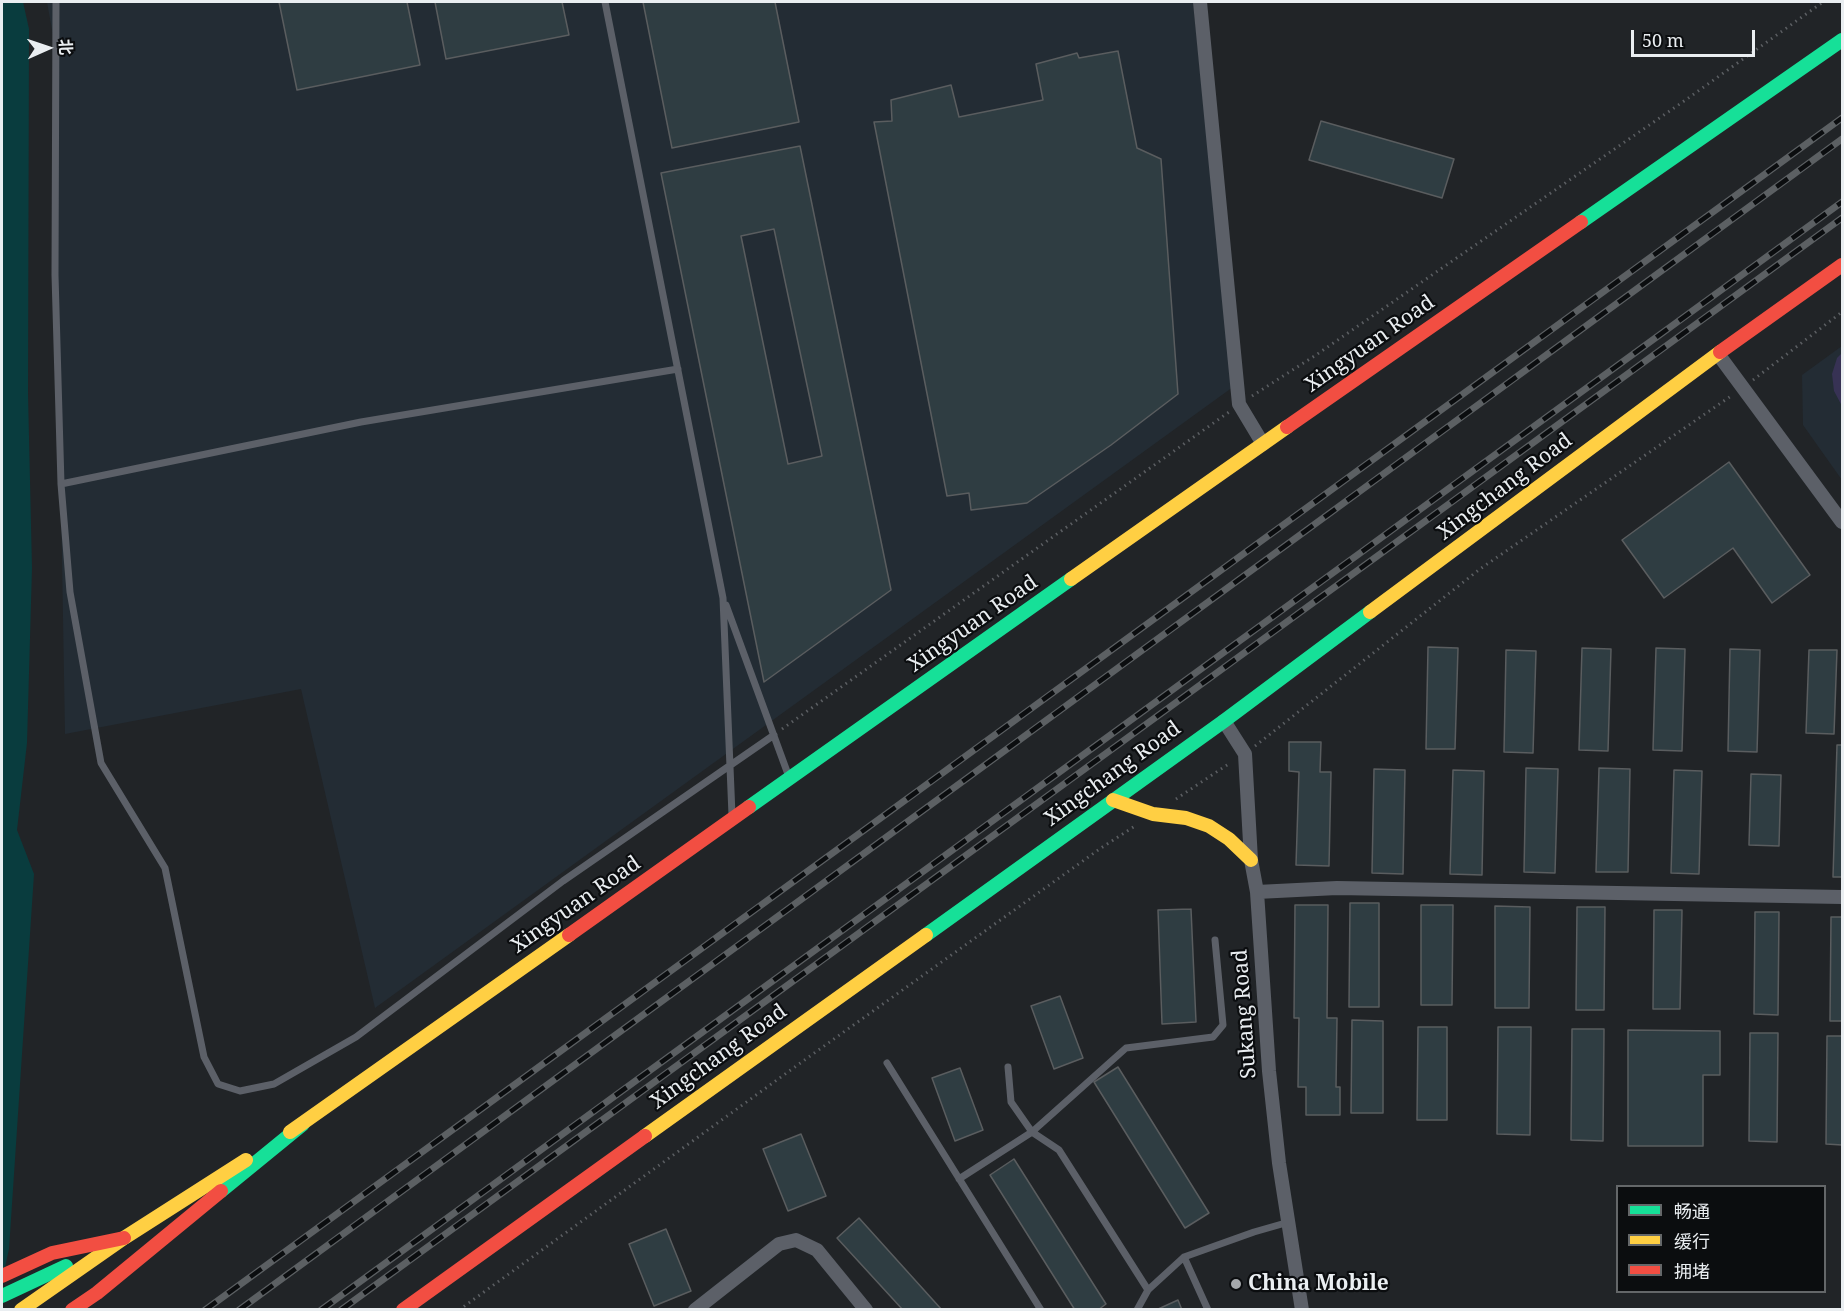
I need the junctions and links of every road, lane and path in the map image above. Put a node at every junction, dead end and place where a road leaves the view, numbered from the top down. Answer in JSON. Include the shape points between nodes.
{"nodes":[{"id":1,"x":56,"y":2,"type":"edge"},
{"id":2,"x":605,"y":2,"type":"edge"},
{"id":3,"x":1200,"y":2,"type":"edge"},
{"id":4,"x":1823,"y":2,"type":"edge"},
{"id":5,"x":1842,"y":40,"type":"edge"},
{"id":6,"x":1842,"y":265,"type":"edge"},
{"id":7,"x":1718,"y":354,"type":"junction"},
{"id":8,"x":678,"y":369,"type":"junction"},
{"id":9,"x":1239,"y":404,"type":"junction"},
{"id":10,"x":1263,"y":444,"type":"junction"},
{"id":11,"x":61,"y":484,"type":"junction"},
{"id":12,"x":1842,"y":522,"type":"edge"},
{"id":13,"x":723,"y":598,"type":"junction"},
{"id":14,"x":1224,"y":721,"type":"junction"},
{"id":15,"x":774,"y":735,"type":"junction"},
{"id":16,"x":730,"y":766,"type":"junction"},
{"id":17,"x":790,"y":780,"type":"junction"},
{"id":18,"x":1113,"y":800,"type":"junction"},
{"id":19,"x":732,"y":821,"type":"junction"},
{"id":20,"x":1251,"y":860,"type":"junction"},
{"id":21,"x":1257,"y":892,"type":"junction"},
{"id":22,"x":1842,"y":897,"type":"edge"},
{"id":23,"x":1215,"y":940,"type":"dead end"},
{"id":24,"x":887,"y":1063,"type":"dead end"},
{"id":25,"x":1008,"y":1067,"type":"dead end"},
{"id":26,"x":303,"y":1124,"type":"junction"},
{"id":27,"x":1032,"y":1132,"type":"junction"},
{"id":28,"x":959,"y":1179,"type":"junction"},
{"id":29,"x":1289,"y":1222,"type":"junction"},
{"id":30,"x":124,"y":1238,"type":"junction"},
{"id":31,"x":1184,"y":1257,"type":"junction"},
{"id":32,"x":2,"y":1276,"type":"edge"},
{"id":33,"x":1148,"y":1290,"type":"junction"},
{"id":34,"x":2,"y":1296,"type":"edge"},
{"id":35,"x":21,"y":1310,"type":"edge"},
{"id":36,"x":72,"y":1310,"type":"edge"},
{"id":37,"x":403,"y":1310,"type":"edge"},
{"id":38,"x":694,"y":1310,"type":"edge"},
{"id":39,"x":866,"y":1310,"type":"edge"},
{"id":40,"x":1041,"y":1310,"type":"edge"},
{"id":41,"x":1137,"y":1310,"type":"edge"},
{"id":42,"x":1208,"y":1310,"type":"edge"},
{"id":43,"x":1302,"y":1310,"type":"edge"}],
"edges":[{"from":1,"to":11,"type":"lane","via":[[55,275]]},
{"from":2,"to":8,"type":"lane"},
{"from":3,"to":9,"type":"street"},
{"from":4,"to":9,"type":"path","via":[[1316,355]]},
{"from":5,"to":10,"type":"main road","name":"Xingyuan Road"},
{"from":6,"to":7,"type":"main road","name":"Xingchang Road"},
{"from":7,"to":12,"type":"street"},
{"from":7,"to":14,"type":"main road","name":"Xingchang Road"},
{"from":8,"to":11,"type":"lane","via":[[361,422]]},
{"from":8,"to":13,"type":"lane"},
{"from":9,"to":10,"type":"street"},
{"from":9,"to":15,"type":"path"},
{"from":10,"to":17,"type":"main road","name":"Xingyuan Road"},
{"from":11,"to":16,"type":"lane","via":[[70,592],[101,763],[165,868],[204,1057],[218,1084],[240,1091],[274,1084],[356,1037],[562,881]]},
{"from":13,"to":15,"type":"lane"},
{"from":13,"to":16,"type":"lane"},
{"from":14,"to":18,"type":"main road","name":"Xingchang Road"},
{"from":14,"to":20,"type":"street","name":"Sukang Road","via":[[1245,754]]},
{"from":15,"to":16,"type":"lane"},
{"from":15,"to":17,"type":"lane"},
{"from":16,"to":19,"type":"lane"},
{"from":17,"to":19,"type":"main road","name":"Xingyuan Road"},
{"from":18,"to":20,"type":"main road","via":[[1153,814],[1186,818],[1209,826]]},
{"from":18,"to":37,"type":"main road","name":"Xingchang Road"},
{"from":19,"to":26,"type":"main road","name":"Xingyuan Road"},
{"from":20,"to":21,"type":"street","name":"Sukang Road"},
{"from":21,"to":22,"type":"street","via":[[1337,888]]},
{"from":21,"to":29,"type":"street","name":"Sukang Road","via":[[1269,1071]]},
{"from":23,"to":27,"type":"lane","via":[[1223,1025],[1214,1037],[1126,1048]]},
{"from":24,"to":28,"type":"lane"},
{"from":25,"to":27,"type":"lane","via":[[1011,1102]]},
{"from":26,"to":30,"type":"main road","name":"Xingyuan Road"},
{"from":26,"to":36,"type":"main road"},
{"from":27,"to":28,"type":"lane"},
{"from":27,"to":33,"type":"lane","via":[[1059,1150]]},
{"from":28,"to":40,"type":"lane"},
{"from":29,"to":31,"type":"lane"},
{"from":29,"to":43,"type":"street","name":"Sukang Road"},
{"from":30,"to":32,"type":"main road","via":[[52,1253]]},
{"from":30,"to":34,"type":"main road","name":"Xingyuan Road"},
{"from":30,"to":35,"type":"main road","name":"Xingyuan Road"},
{"from":31,"to":33,"type":"lane"},
{"from":31,"to":42,"type":"lane"},
{"from":33,"to":41,"type":"lane"},
{"from":38,"to":39,"type":"street","via":[[780,1244],[796,1240],[817,1250]]}]}
